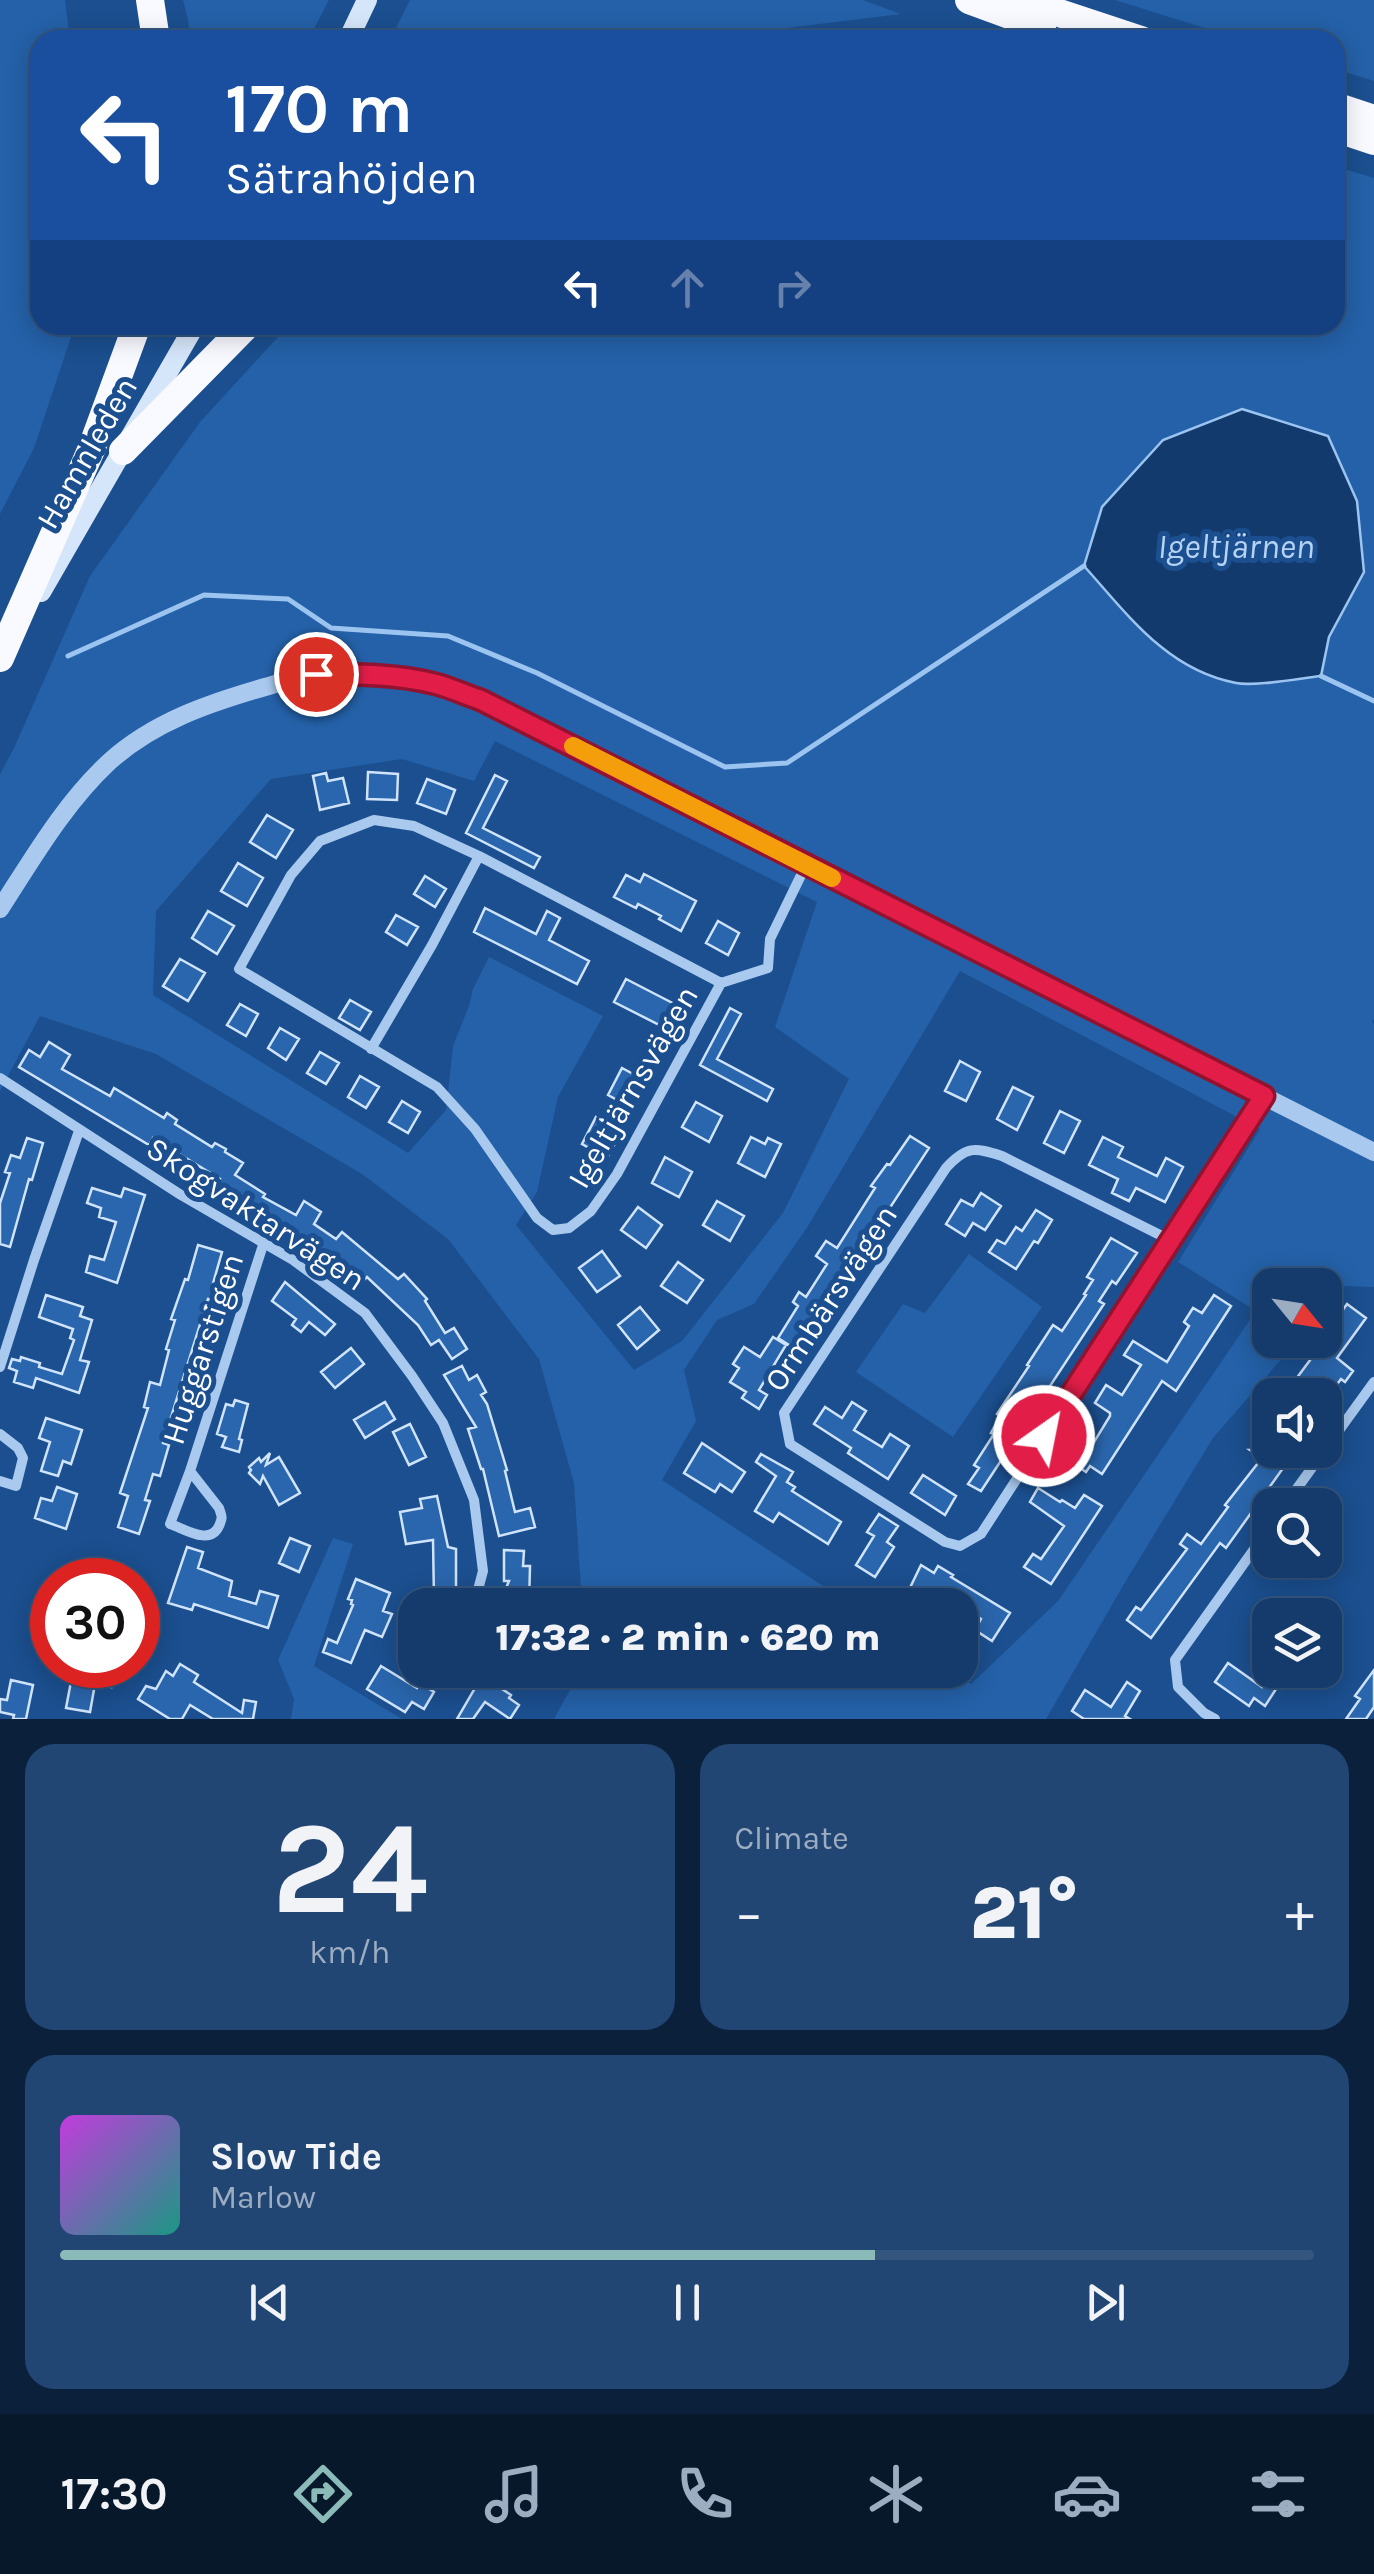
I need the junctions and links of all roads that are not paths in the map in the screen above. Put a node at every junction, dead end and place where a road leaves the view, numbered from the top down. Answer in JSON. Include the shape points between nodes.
{"nodes":[{"id":1,"x":150,"y":0,"type":"edge"},
{"id":2,"x":368,"y":0,"type":"edge"},
{"id":3,"x":969,"y":0,"type":"edge"},
{"id":4,"x":1020,"y":0,"type":"edge"},
{"id":5,"x":154,"y":30,"type":"edge"},
{"id":6,"x":353,"y":30,"type":"edge"},
{"id":7,"x":1052,"y":30,"type":"edge"},
{"id":8,"x":1110,"y":30,"type":"edge"},
{"id":9,"x":1345,"y":109,"type":"edge"},
{"id":10,"x":1374,"y":119,"type":"edge"},
{"id":11,"x":1345,"y":131,"type":"edge"},
{"id":12,"x":1374,"y":141,"type":"edge"},
{"id":13,"x":133,"y":335,"type":"edge"},
{"id":14,"x":190,"y":335,"type":"edge"},
{"id":15,"x":237,"y":335,"type":"edge"},
{"id":16,"x":123,"y":451,"type":"junction"},
{"id":17,"x":0,"y":660,"type":"edge"},
{"id":18,"x":479,"y":856,"type":"junction"},
{"id":19,"x":806,"y":865,"type":"junction"},
{"id":20,"x":0,"y":908,"type":"edge"},
{"id":21,"x":721,"y":983,"type":"junction"},
{"id":22,"x":371,"y":1049,"type":"junction"},
{"id":23,"x":0,"y":1078,"type":"edge"},
{"id":24,"x":1264,"y":1096,"type":"junction"},
{"id":25,"x":79,"y":1131,"type":"junction"},
{"id":26,"x":1374,"y":1152,"type":"edge"},
{"id":27,"x":1172,"y":1241,"type":"junction"},
{"id":28,"x":264,"y":1242,"type":"junction"},
{"id":29,"x":0,"y":1367,"type":"edge"},
{"id":30,"x":1374,"y":1382,"type":"edge"},
{"id":31,"x":0,"y":1434,"type":"edge"},
{"id":32,"x":190,"y":1471,"type":"junction"},
{"id":33,"x":0,"y":1481,"type":"edge"},
{"id":34,"x":1298,"y":1488,"type":"edge"},
{"id":35,"x":1252,"y":1551,"type":"edge"},
{"id":36,"x":478,"y":1588,"type":"edge"},
{"id":37,"x":1215,"y":1719,"type":"edge"}],
"edges":[{"from":1,"to":5,"type":"highway"},
{"from":2,"to":6,"type":"main road"},
{"from":3,"to":7,"type":"highway"},
{"from":4,"to":8,"type":"highway"},
{"from":9,"to":10,"type":"highway"},
{"from":11,"to":12,"type":"highway"},
{"from":13,"to":17,"type":"highway","via":[[92,450]]},
{"from":14,"to":16,"type":"main road","name":"Hamnleden"},
{"from":15,"to":16,"type":"highway"},
{"from":16,"to":17,"type":"main road","name":"Hamnleden"},
{"from":18,"to":21,"type":"street","name":"Igeltjärnsvägen"},
{"from":18,"to":22,"type":"street"},
{"from":18,"to":22,"type":"street","name":"Igeltjärnsvägen","via":[[414,826],[374,820],[320,841],[291,875],[239,969]]},
{"from":19,"to":20,"type":"street","via":[[481,700],[436,684],[316,674],[196,709],[142,736],[58,820]]},
{"from":19,"to":21,"type":"street","name":"Igeltjärnsvägen","via":[[770,939],[768,968]]},
{"from":19,"to":24,"type":"street"},
{"from":21,"to":22,"type":"street","name":"Igeltjärnsvägen","via":[[617,1174],[592,1212],[569,1228],[553,1230],[537,1218],[437,1087]]},
{"from":23,"to":25,"type":"street","name":"Skogvaktarvägen"},
{"from":24,"to":26,"type":"street"},
{"from":24,"to":27,"type":"street","name":"Ormbärsvägen"},
{"from":25,"to":28,"type":"street","name":"Skogvaktarvägen"},
{"from":25,"to":29,"type":"street"},
{"from":27,"to":27,"type":"street","name":"Ormbärsvägen","via":[[981,1534],[960,1546],[790,1444],[784,1413],[961,1152],[978,1148],[1002,1156]]},
{"from":28,"to":32,"type":"street","name":"Huggarstigen"},
{"from":28,"to":36,"type":"street","name":"Skogvaktarvägen","via":[[364,1313],[443,1422],[474,1500],[483,1571]]},
{"from":30,"to":34,"type":"street"},
{"from":31,"to":33,"type":"street","via":[[23,1458],[16,1486]]},
{"from":32,"to":32,"type":"street","name":"Huggarstigen","via":[[222,1515],[212,1536],[170,1524]]},
{"from":35,"to":37,"type":"street","via":[[1174,1660],[1178,1687]]}]}
